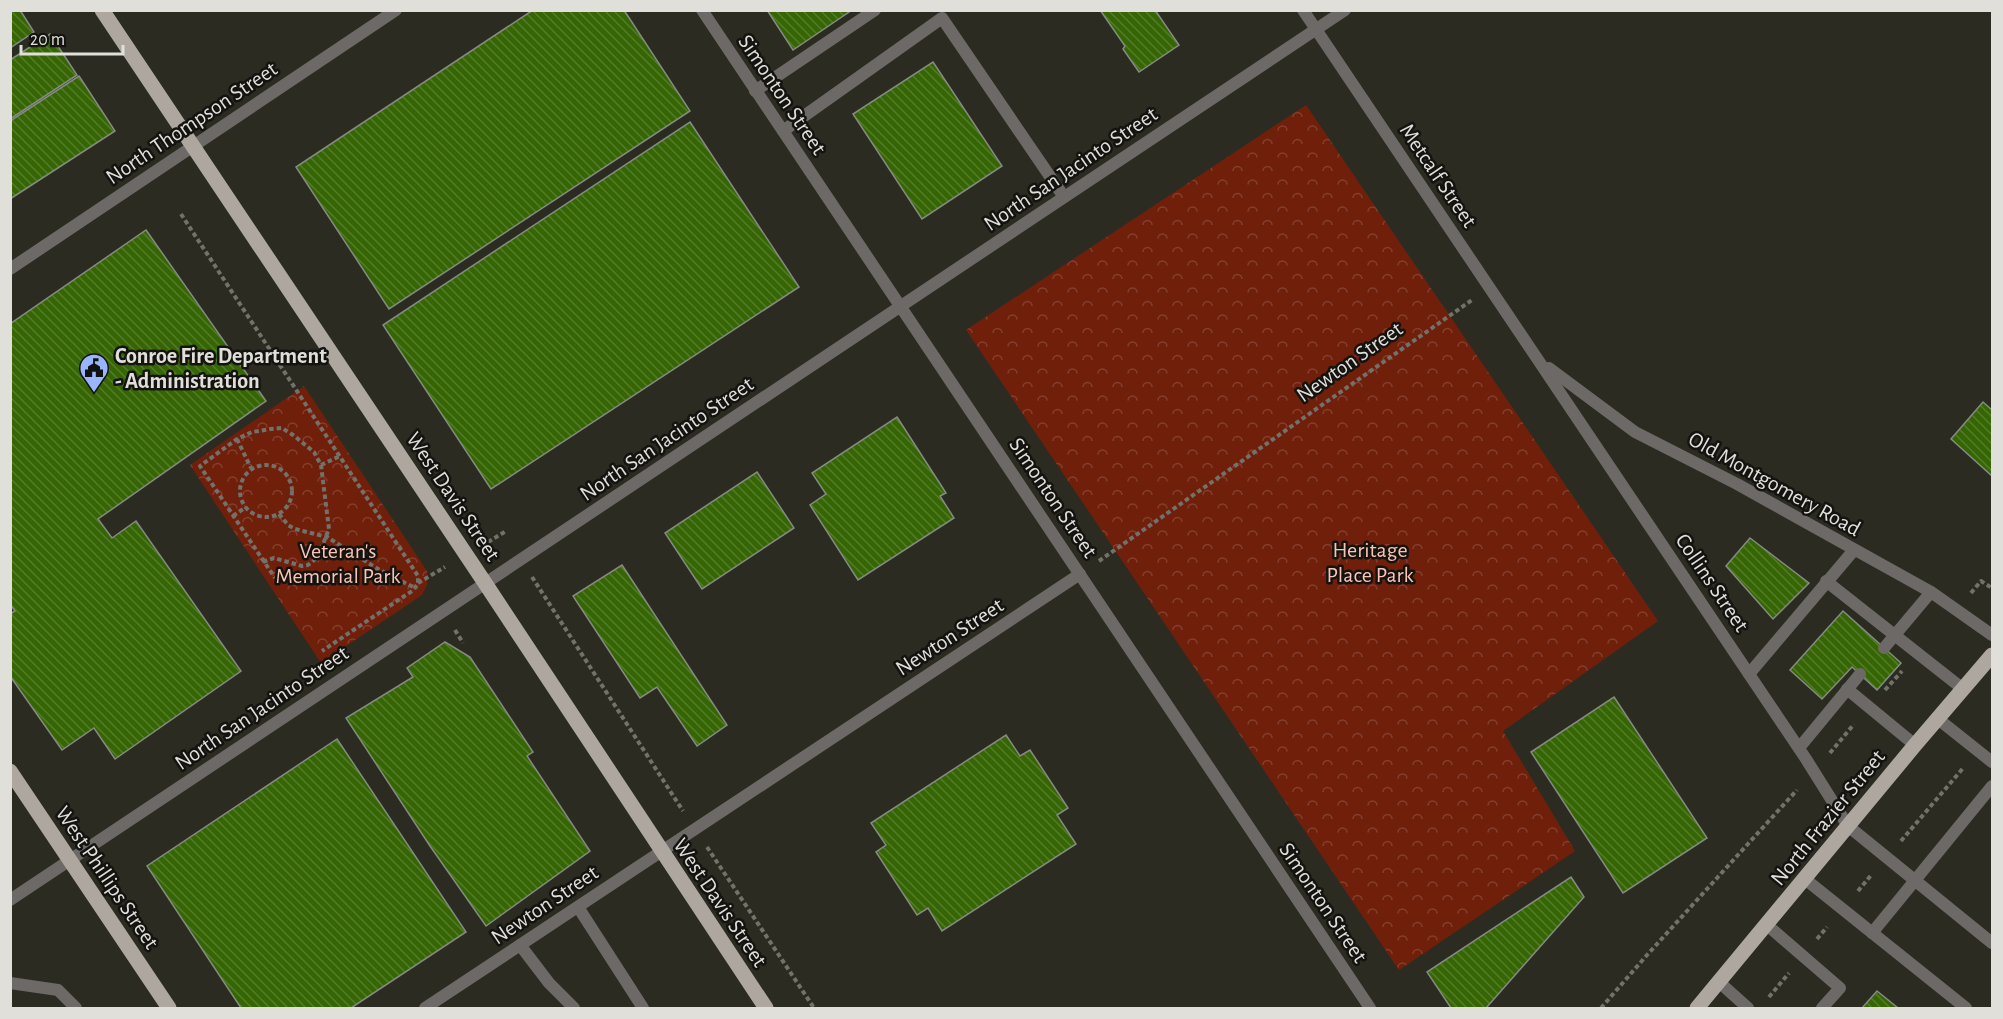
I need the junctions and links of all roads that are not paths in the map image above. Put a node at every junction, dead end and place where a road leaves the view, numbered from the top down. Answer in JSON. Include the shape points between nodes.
{"nodes":[{"id":1,"x":102,"y":10,"type":"edge"},
{"id":2,"x":396,"y":10,"type":"edge"},
{"id":3,"x":702,"y":10,"type":"edge"},
{"id":4,"x":876,"y":10,"type":"edge"},
{"id":5,"x":1303,"y":10,"type":"edge"},
{"id":6,"x":1345,"y":10,"type":"edge"},
{"id":7,"x":1316,"y":29,"type":"junction"},
{"id":8,"x":755,"y":91,"type":"junction"},
{"id":9,"x":783,"y":131,"type":"junction"},
{"id":10,"x":192,"y":146,"type":"junction"},
{"id":11,"x":1064,"y":198,"type":"junction"},
{"id":12,"x":10,"y":269,"type":"edge"},
{"id":13,"x":901,"y":307,"type":"junction"},
{"id":14,"x":1541,"y":362,"type":"junction"},
{"id":15,"x":1854,"y":550,"type":"junction"},
{"id":16,"x":1080,"y":574,"type":"junction"},
{"id":17,"x":1826,"y":581,"type":"junction"},
{"id":18,"x":485,"y":583,"type":"junction"},
{"id":19,"x":1931,"y":592,"type":"junction"},
{"id":20,"x":1896,"y":635,"type":"junction"},
{"id":21,"x":1992,"y":635,"type":"edge"},
{"id":22,"x":1884,"y":648,"type":"dead end"},
{"id":23,"x":1992,"y":655,"type":"edge"},
{"id":24,"x":1749,"y":674,"type":"junction"},
{"id":25,"x":1860,"y":674,"type":"dead end"},
{"id":26,"x":1847,"y":689,"type":"junction"},
{"id":27,"x":1963,"y":689,"type":"junction"},
{"id":28,"x":1938,"y":719,"type":"junction"},
{"id":29,"x":1915,"y":745,"type":"junction"},
{"id":30,"x":1799,"y":748,"type":"junction"},
{"id":31,"x":1992,"y":762,"type":"edge"},
{"id":32,"x":10,"y":771,"type":"edge"},
{"id":33,"x":1992,"y":786,"type":"edge"},
{"id":34,"x":1848,"y":826,"type":"junction"},
{"id":35,"x":661,"y":852,"type":"junction"},
{"id":36,"x":70,"y":860,"type":"junction"},
{"id":37,"x":1805,"y":879,"type":"junction"},
{"id":38,"x":1915,"y":880,"type":"junction"},
{"id":39,"x":10,"y":900,"type":"edge"},
{"id":40,"x":578,"y":907,"type":"junction"},
{"id":41,"x":1767,"y":925,"type":"junction"},
{"id":42,"x":1872,"y":933,"type":"junction"},
{"id":43,"x":1992,"y":943,"type":"edge"},
{"id":44,"x":520,"y":945,"type":"junction"},
{"id":45,"x":1719,"y":982,"type":"junction"},
{"id":46,"x":10,"y":983,"type":"edge"},
{"id":47,"x":76,"y":1008,"type":"edge"},
{"id":48,"x":169,"y":1008,"type":"edge"},
{"id":49,"x":424,"y":1008,"type":"edge"},
{"id":50,"x":574,"y":1008,"type":"edge"},
{"id":51,"x":643,"y":1008,"type":"edge"},
{"id":52,"x":766,"y":1008,"type":"edge"},
{"id":53,"x":1370,"y":1008,"type":"edge"},
{"id":54,"x":1697,"y":1008,"type":"edge"},
{"id":55,"x":1748,"y":1008,"type":"edge"},
{"id":56,"x":1822,"y":1008,"type":"edge"},
{"id":57,"x":1966,"y":1008,"type":"edge"}],
"edges":[{"from":1,"to":10,"type":"main road","name":"West Davis Street"},
{"from":2,"to":10,"type":"street","name":"North Thompson Street"},
{"from":3,"to":8,"type":"street","name":"Simonton Street"},
{"from":4,"to":8,"type":"street"},
{"from":5,"to":7,"type":"street","name":"Metcalf Street"},
{"from":6,"to":7,"type":"street","name":"North San Jacinto Street"},
{"from":7,"to":11,"type":"street","name":"North San Jacinto Street"},
{"from":7,"to":14,"type":"street","name":"Metcalf Street"},
{"from":8,"to":9,"type":"street","name":"Simonton Street"},
{"from":9,"to":11,"type":"street","via":[[942,18]]},
{"from":9,"to":13,"type":"street","name":"Simonton Street"},
{"from":10,"to":12,"type":"street","name":"North Thompson Street"},
{"from":10,"to":18,"type":"main road","name":"West Davis Street"},
{"from":11,"to":13,"type":"street","name":"North San Jacinto Street"},
{"from":13,"to":16,"type":"street","name":"Simonton Street"},
{"from":13,"to":18,"type":"street","name":"North San Jacinto Street"},
{"from":14,"to":15,"type":"street","name":"Old Montgomery Road","via":[[1635,432]]},
{"from":14,"to":24,"type":"street","name":"Collins Street"},
{"from":15,"to":17,"type":"street"},
{"from":15,"to":19,"type":"street","name":"Old Montgomery Road"},
{"from":16,"to":35,"type":"street","name":"Newton Street"},
{"from":16,"to":53,"type":"street","name":"Simonton Street"},
{"from":17,"to":20,"type":"street"},
{"from":17,"to":24,"type":"street"},
{"from":18,"to":35,"type":"main road","name":"West Davis Street"},
{"from":18,"to":36,"type":"street","name":"North San Jacinto Street"},
{"from":19,"to":20,"type":"street"},
{"from":19,"to":21,"type":"street","name":"Old Montgomery Road"},
{"from":20,"to":22,"type":"street"},
{"from":20,"to":27,"type":"street"},
{"from":23,"to":27,"type":"main road","name":"North Frazier Street"},
{"from":24,"to":30,"type":"street","name":"Collins Street"},
{"from":25,"to":26,"type":"street"},
{"from":26,"to":29,"type":"street"},
{"from":26,"to":30,"type":"street"},
{"from":27,"to":28,"type":"main road","name":"North Frazier Street"},
{"from":28,"to":29,"type":"main road","name":"North Frazier Street"},
{"from":28,"to":31,"type":"street"},
{"from":29,"to":34,"type":"main road","name":"North Frazier Street"},
{"from":30,"to":34,"type":"street","name":"Collins Street"},
{"from":32,"to":36,"type":"main road","name":"West Phillips Street"},
{"from":33,"to":38,"type":"street"},
{"from":34,"to":37,"type":"main road","name":"North Frazier Street"},
{"from":34,"to":38,"type":"street","name":"Collins Street"},
{"from":35,"to":40,"type":"street","name":"Newton Street"},
{"from":35,"to":52,"type":"main road","name":"West Davis Street"},
{"from":36,"to":39,"type":"street","name":"North San Jacinto Street"},
{"from":36,"to":48,"type":"main road","name":"West Phillips Street"},
{"from":37,"to":41,"type":"main road","name":"North Frazier Street"},
{"from":37,"to":42,"type":"street"},
{"from":38,"to":42,"type":"street"},
{"from":38,"to":43,"type":"street","name":"Collins Street"},
{"from":40,"to":44,"type":"street","name":"Newton Street"},
{"from":40,"to":51,"type":"street"},
{"from":41,"to":45,"type":"main road","name":"North Frazier Street"},
{"from":41,"to":56,"type":"street","via":[[1840,988]]},
{"from":42,"to":57,"type":"street"},
{"from":44,"to":49,"type":"street","name":"Newton Street"},
{"from":44,"to":50,"type":"street"},
{"from":45,"to":54,"type":"main road","name":"North Frazier Street"},
{"from":45,"to":55,"type":"street"},
{"from":46,"to":47,"type":"street","via":[[58,990]]}]}
